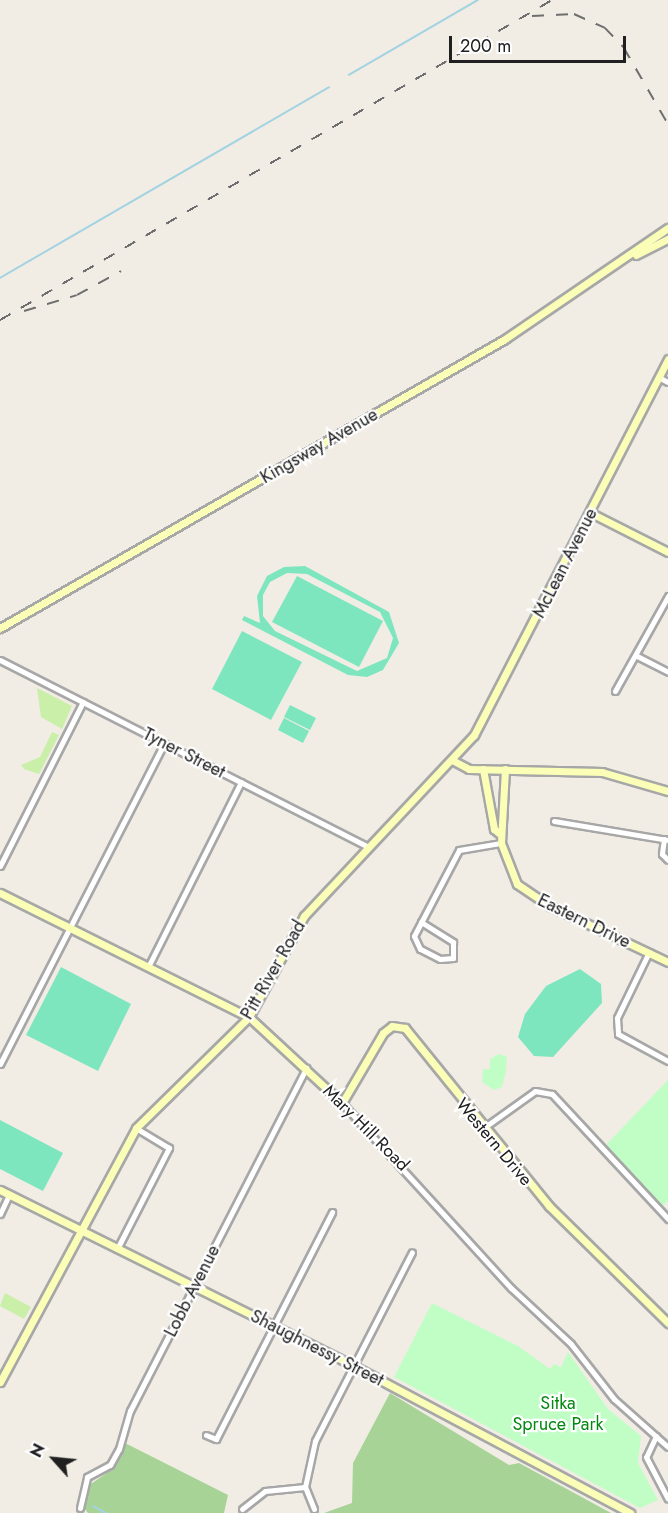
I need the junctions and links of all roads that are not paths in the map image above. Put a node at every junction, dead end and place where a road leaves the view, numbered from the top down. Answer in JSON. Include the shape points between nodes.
{"nodes":[{"id":1,"x":668,"y":228,"type":"edge"},
{"id":2,"x":668,"y":239,"type":"edge"},
{"id":3,"x":633,"y":256,"type":"junction"},
{"id":4,"x":668,"y":359,"type":"edge"},
{"id":5,"x":658,"y":378,"type":"junction"},
{"id":6,"x":668,"y":382,"type":"edge"},
{"id":7,"x":591,"y":513,"type":"junction"},
{"id":8,"x":668,"y":552,"type":"edge"},
{"id":9,"x":668,"y":596,"type":"edge"},
{"id":10,"x":0,"y":628,"type":"edge"},
{"id":11,"x":637,"y":656,"type":"junction"},
{"id":12,"x":0,"y":660,"type":"edge"},
{"id":13,"x":668,"y":672,"type":"edge"},
{"id":14,"x":615,"y":691,"type":"dead end"},
{"id":15,"x":83,"y":702,"type":"junction"},
{"id":16,"x":164,"y":742,"type":"junction"},
{"id":17,"x":452,"y":760,"type":"junction"},
{"id":18,"x":483,"y":769,"type":"junction"},
{"id":19,"x":504,"y":769,"type":"junction"},
{"id":20,"x":241,"y":782,"type":"junction"},
{"id":21,"x":668,"y":791,"type":"edge"},
{"id":22,"x":554,"y":821,"type":"dead end"},
{"id":23,"x":501,"y":839,"type":"junction"},
{"id":24,"x":666,"y":839,"type":"edge"},
{"id":25,"x":367,"y":846,"type":"junction"},
{"id":26,"x":668,"y":860,"type":"edge"},
{"id":27,"x":0,"y":866,"type":"edge"},
{"id":28,"x":0,"y":893,"type":"edge"},
{"id":29,"x":421,"y":922,"type":"junction"},
{"id":30,"x":70,"y":928,"type":"junction"},
{"id":31,"x":649,"y":952,"type":"junction"},
{"id":32,"x":668,"y":962,"type":"edge"},
{"id":33,"x":148,"y":968,"type":"junction"},
{"id":34,"x":249,"y":1017,"type":"junction"},
{"id":35,"x":668,"y":1061,"type":"edge"},
{"id":36,"x":0,"y":1064,"type":"edge"},
{"id":37,"x":306,"y":1068,"type":"junction"},
{"id":38,"x":342,"y":1103,"type":"junction"},
{"id":39,"x":136,"y":1128,"type":"junction"},
{"id":40,"x":482,"y":1129,"type":"junction"},
{"id":41,"x":0,"y":1190,"type":"edge"},
{"id":42,"x":9,"y":1195,"type":"junction"},
{"id":43,"x":332,"y":1212,"type":"dead end"},
{"id":44,"x":0,"y":1214,"type":"edge"},
{"id":45,"x":668,"y":1219,"type":"edge"},
{"id":46,"x":79,"y":1229,"type":"junction"},
{"id":47,"x":117,"y":1249,"type":"junction"},
{"id":48,"x":412,"y":1252,"type":"dead end"},
{"id":49,"x":194,"y":1287,"type":"junction"},
{"id":50,"x":668,"y":1323,"type":"edge"},
{"id":51,"x":274,"y":1326,"type":"junction"},
{"id":52,"x":354,"y":1366,"type":"junction"},
{"id":53,"x":0,"y":1381,"type":"edge"},
{"id":54,"x":206,"y":1435,"type":"dead end"},
{"id":55,"x":656,"y":1436,"type":"junction"},
{"id":56,"x":668,"y":1447,"type":"edge"},
{"id":57,"x":305,"y":1487,"type":"junction"},
{"id":58,"x":668,"y":1499,"type":"edge"},
{"id":59,"x":80,"y":1508,"type":"dead end"},
{"id":60,"x":242,"y":1509,"type":"dead end"},
{"id":61,"x":314,"y":1509,"type":"dead end"},
{"id":62,"x":630,"y":1513,"type":"edge"}],
"edges":[{"from":1,"to":3,"type":"main road","name":"Kingsway Avenue"},
{"from":2,"to":3,"type":"main road","name":"Kingsway Avenue"},
{"from":3,"to":10,"type":"main road","name":"Kingsway Avenue","via":[[452,370]]},
{"from":4,"to":5,"type":"main road","name":"McLean Avenue"},
{"from":5,"to":6,"type":"street"},
{"from":5,"to":7,"type":"main road","name":"McLean Avenue"},
{"from":7,"to":8,"type":"main road"},
{"from":7,"to":17,"type":"main road","name":"McLean Avenue","via":[[482,723]]},
{"from":9,"to":11,"type":"street"},
{"from":11,"to":13,"type":"street"},
{"from":11,"to":14,"type":"street"},
{"from":12,"to":15,"type":"street","name":"Tyner Street"},
{"from":15,"to":16,"type":"street","name":"Tyner Street"},
{"from":15,"to":27,"type":"street"},
{"from":16,"to":20,"type":"street","name":"Tyner Street"},
{"from":16,"to":30,"type":"street"},
{"from":17,"to":18,"type":"main road","via":[[463,768]]},
{"from":17,"to":25,"type":"main road","name":"Pitt River Road"},
{"from":18,"to":19,"type":"main road"},
{"from":18,"to":23,"type":"main road","name":"Eastern Drive","via":[[494,829]]},
{"from":19,"to":21,"type":"main road","via":[[602,772]]},
{"from":19,"to":23,"type":"main road","name":"Eastern Drive"},
{"from":20,"to":25,"type":"street","name":"Tyner Street"},
{"from":20,"to":33,"type":"street"},
{"from":22,"to":24,"type":"street"},
{"from":23,"to":29,"type":"street","via":[[459,850]]},
{"from":23,"to":31,"type":"main road","name":"Eastern Drive","via":[[510,874],[526,892]]},
{"from":24,"to":26,"type":"street","via":[[662,854]]},
{"from":25,"to":34,"type":"main road","name":"Pitt River Road","via":[[304,916]]},
{"from":28,"to":30,"type":"main road","name":"Mary Hill Road"},
{"from":29,"to":29,"type":"street","via":[[453,942],[453,958],[440,959],[417,947],[414,936]]},
{"from":30,"to":33,"type":"main road","name":"Mary Hill Road"},
{"from":30,"to":36,"type":"street"},
{"from":31,"to":32,"type":"main road","name":"Eastern Drive"},
{"from":31,"to":35,"type":"street","via":[[617,1018],[618,1034]]},
{"from":33,"to":34,"type":"main road","name":"Mary Hill Road"},
{"from":34,"to":37,"type":"main road","name":"Mary Hill Road"},
{"from":34,"to":39,"type":"main road","name":"Pitt River Road"},
{"from":37,"to":38,"type":"main road","name":"Mary Hill Road"},
{"from":37,"to":49,"type":"street","name":"Lobb Avenue"},
{"from":38,"to":40,"type":"main road","name":"Western Drive","via":[[383,1033],[399,1025],[410,1032]]},
{"from":38,"to":55,"type":"street","name":"Mary Hill Road","via":[[511,1288],[571,1344],[614,1399]]},
{"from":39,"to":46,"type":"main road","name":"Pitt River Road"},
{"from":39,"to":47,"type":"street","via":[[170,1148]]},
{"from":40,"to":45,"type":"street","via":[[535,1091],[552,1094]]},
{"from":40,"to":50,"type":"main road","name":"Western Drive","via":[[549,1206]]},
{"from":41,"to":42,"type":"main road","name":"Shaughnessy Street"},
{"from":42,"to":44,"type":"street"},
{"from":42,"to":46,"type":"main road","name":"Shaughnessy Street"},
{"from":43,"to":51,"type":"street"},
{"from":46,"to":47,"type":"main road","name":"Shaughnessy Street"},
{"from":46,"to":53,"type":"main road","name":"Pitt River Road"},
{"from":47,"to":49,"type":"main road","name":"Shaughnessy Street"},
{"from":48,"to":52,"type":"street"},
{"from":49,"to":51,"type":"main road","name":"Shaughnessy Street"},
{"from":49,"to":59,"type":"street","name":"Lobb Avenue","via":[[130,1411],[110,1465],[87,1477]]},
{"from":51,"to":52,"type":"main road","name":"Shaughnessy Street"},
{"from":51,"to":54,"type":"street","via":[[216,1439]]},
{"from":52,"to":57,"type":"street","via":[[315,1441]]},
{"from":52,"to":62,"type":"main road","name":"Shaughnessy Street"},
{"from":55,"to":56,"type":"street","name":"Mary Hill Road"},
{"from":55,"to":58,"type":"street","via":[[646,1457]]},
{"from":57,"to":60,"type":"street","via":[[264,1491]]},
{"from":57,"to":61,"type":"street"}]}
